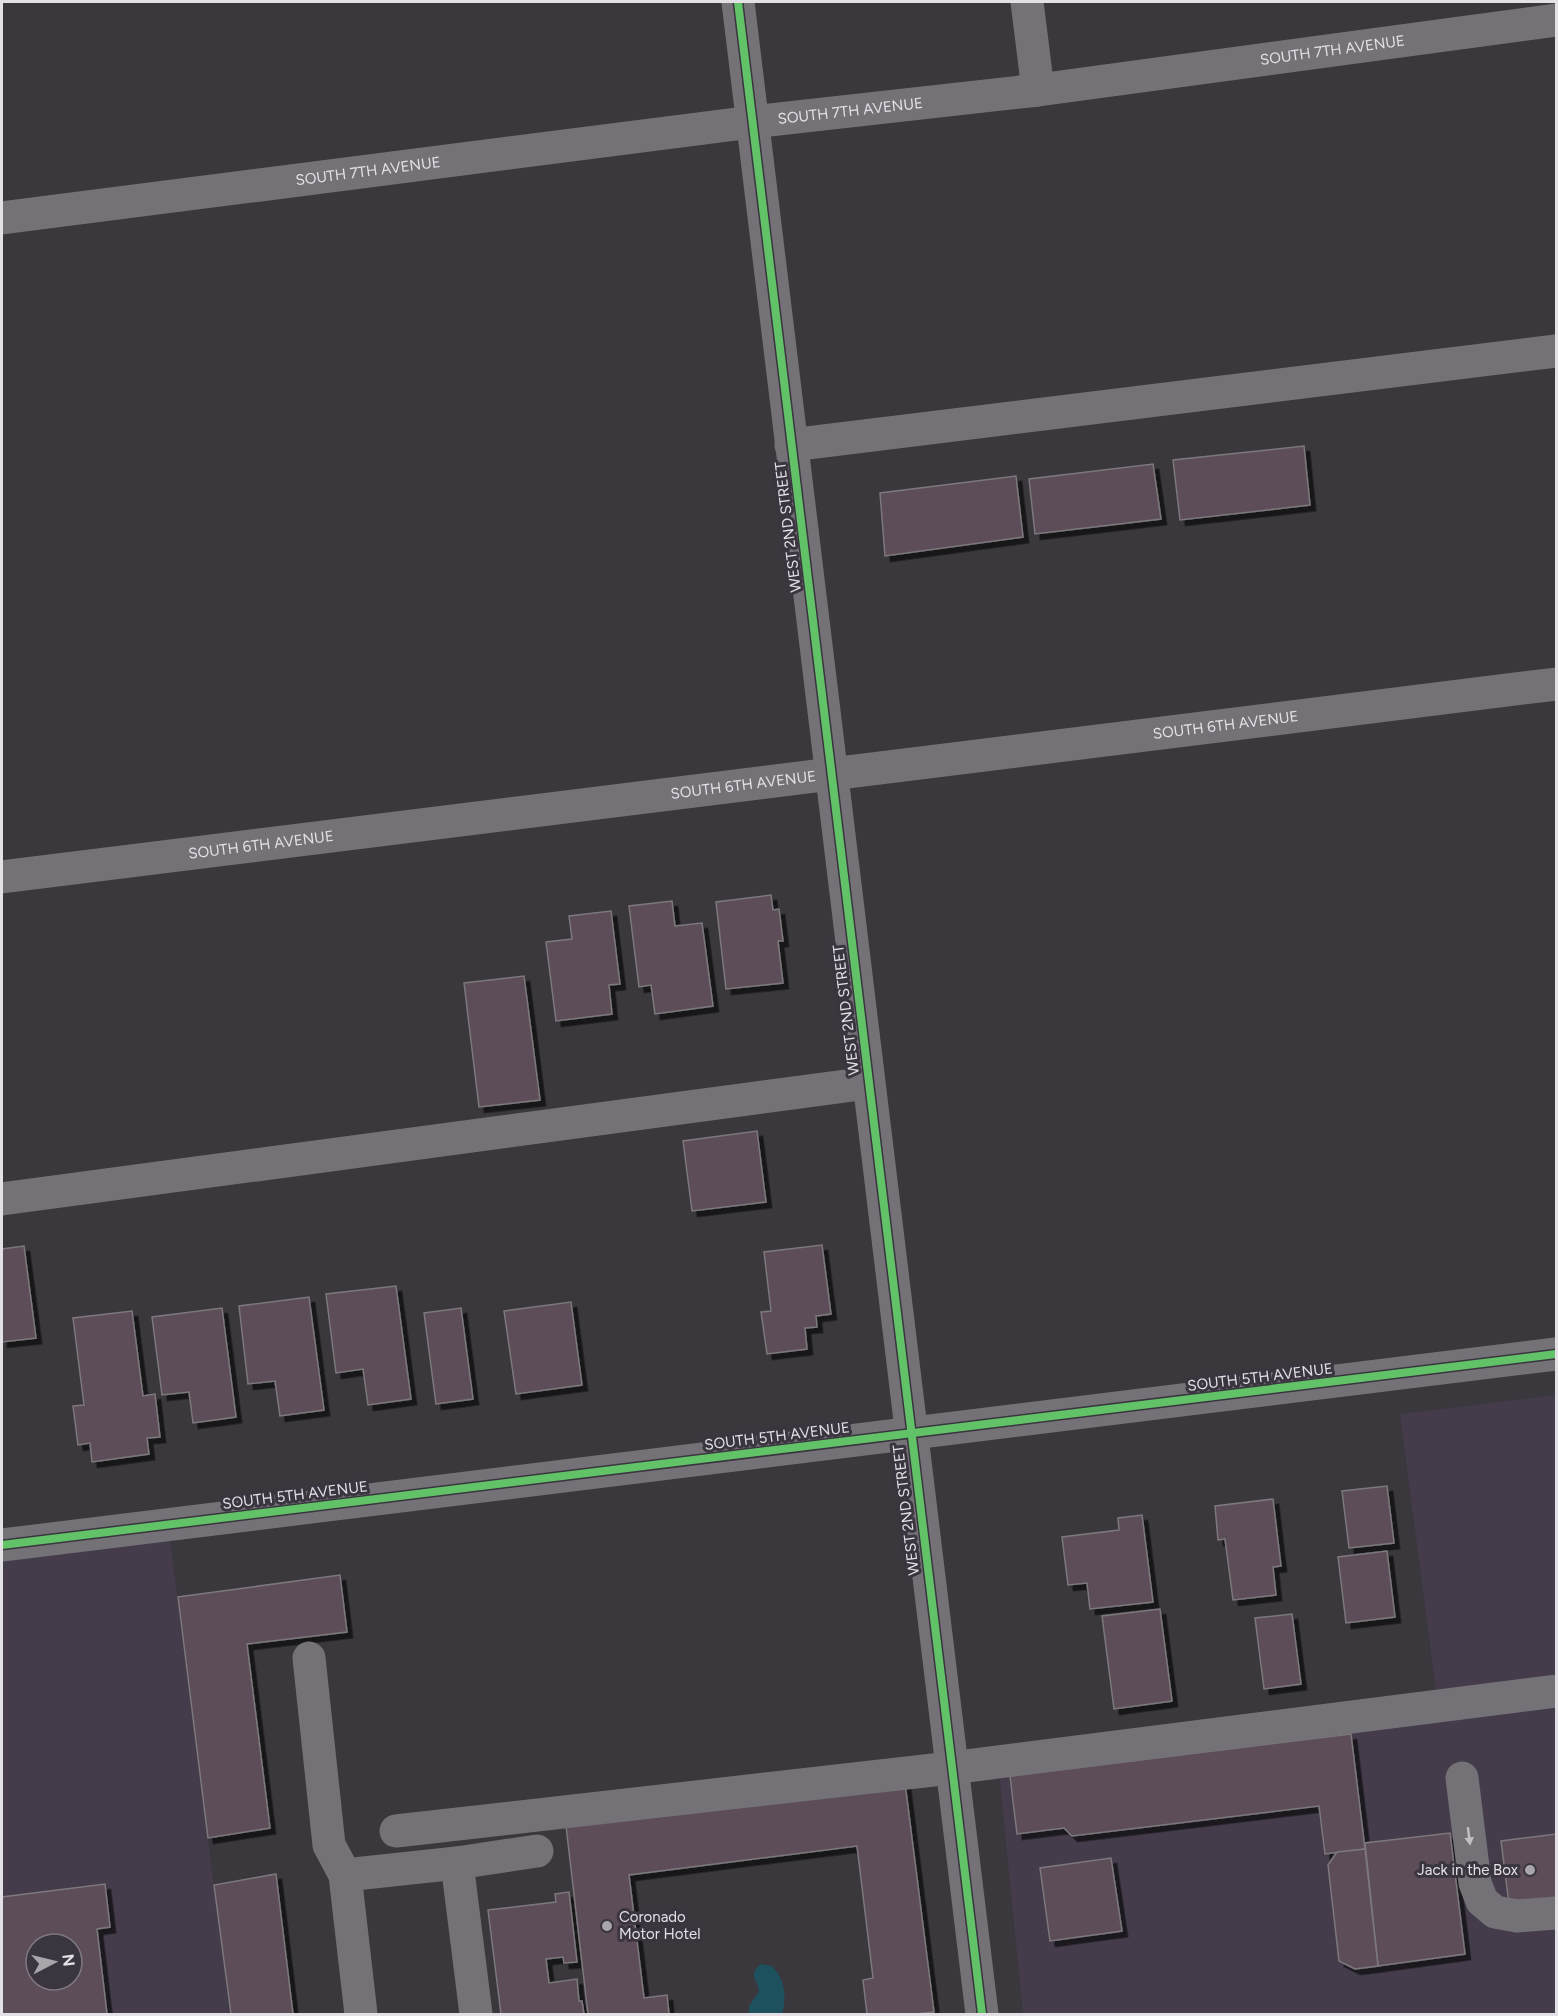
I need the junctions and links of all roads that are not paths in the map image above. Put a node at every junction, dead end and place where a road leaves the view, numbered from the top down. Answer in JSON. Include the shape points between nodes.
{"nodes":[{"id":1,"x":738,"y":2,"type":"edge"},
{"id":2,"x":1027,"y":2,"type":"edge"},
{"id":3,"x":1557,"y":20,"type":"edge"},
{"id":4,"x":1038,"y":90,"type":"junction"},
{"id":5,"x":752,"y":122,"type":"junction"},
{"id":6,"x":2,"y":218,"type":"edge"},
{"id":7,"x":1557,"y":351,"type":"edge"},
{"id":8,"x":791,"y":445,"type":"junction"},
{"id":9,"x":1557,"y":684,"type":"edge"},
{"id":10,"x":831,"y":774,"type":"junction"},
{"id":11,"x":2,"y":877,"type":"edge"},
{"id":12,"x":868,"y":1083,"type":"junction"},
{"id":13,"x":2,"y":1199,"type":"edge"},
{"id":14,"x":1557,"y":1354,"type":"edge"},
{"id":15,"x":911,"y":1433,"type":"junction"},
{"id":16,"x":2,"y":1545,"type":"edge"},
{"id":17,"x":309,"y":1658,"type":"dead end"},
{"id":18,"x":1557,"y":1690,"type":"edge"},
{"id":19,"x":951,"y":1768,"type":"junction"},
{"id":20,"x":1462,"y":1778,"type":"dead end"},
{"id":21,"x":396,"y":1831,"type":"dead end"},
{"id":22,"x":537,"y":1851,"type":"dead end"},
{"id":23,"x":457,"y":1863,"type":"junction"},
{"id":24,"x":345,"y":1875,"type":"junction"},
{"id":25,"x":1557,"y":1913,"type":"edge"},
{"id":26,"x":361,"y":2014,"type":"edge"},
{"id":27,"x":476,"y":2014,"type":"edge"},
{"id":28,"x":981,"y":2014,"type":"edge"}],
"edges":[{"from":1,"to":5,"type":"street","name":"WEST 2ND STREET"},
{"from":2,"to":4,"type":"street"},
{"from":3,"to":4,"type":"street","name":"SOUTH 7TH AVENUE"},
{"from":4,"to":5,"type":"street","name":"SOUTH 7TH AVENUE"},
{"from":5,"to":6,"type":"street","name":"SOUTH 7TH AVENUE"},
{"from":5,"to":8,"type":"street","name":"WEST 2ND STREET"},
{"from":7,"to":8,"type":"street"},
{"from":8,"to":10,"type":"street","name":"WEST 2ND STREET"},
{"from":9,"to":10,"type":"street","name":"SOUTH 6TH AVENUE"},
{"from":10,"to":11,"type":"street","name":"SOUTH 6TH AVENUE"},
{"from":10,"to":12,"type":"street","name":"WEST 2ND STREET"},
{"from":12,"to":13,"type":"street"},
{"from":12,"to":15,"type":"street","name":"WEST 2ND STREET"},
{"from":14,"to":15,"type":"street","name":"SOUTH 5TH AVENUE"},
{"from":15,"to":16,"type":"street","name":"SOUTH 5TH AVENUE"},
{"from":15,"to":19,"type":"street","name":"WEST 2ND STREET"},
{"from":17,"to":24,"type":"street","via":[[329,1845]]},
{"from":18,"to":19,"type":"street"},
{"from":19,"to":21,"type":"street"},
{"from":19,"to":28,"type":"street","name":"WEST 2ND STREET"},
{"from":20,"to":25,"type":"street","one_way":true,"via":[[1475,1883],[1482,1901],[1495,1912],[1517,1916]]},
{"from":22,"to":23,"type":"street"},
{"from":23,"to":24,"type":"street"},
{"from":23,"to":27,"type":"street"},
{"from":24,"to":26,"type":"street"}]}
